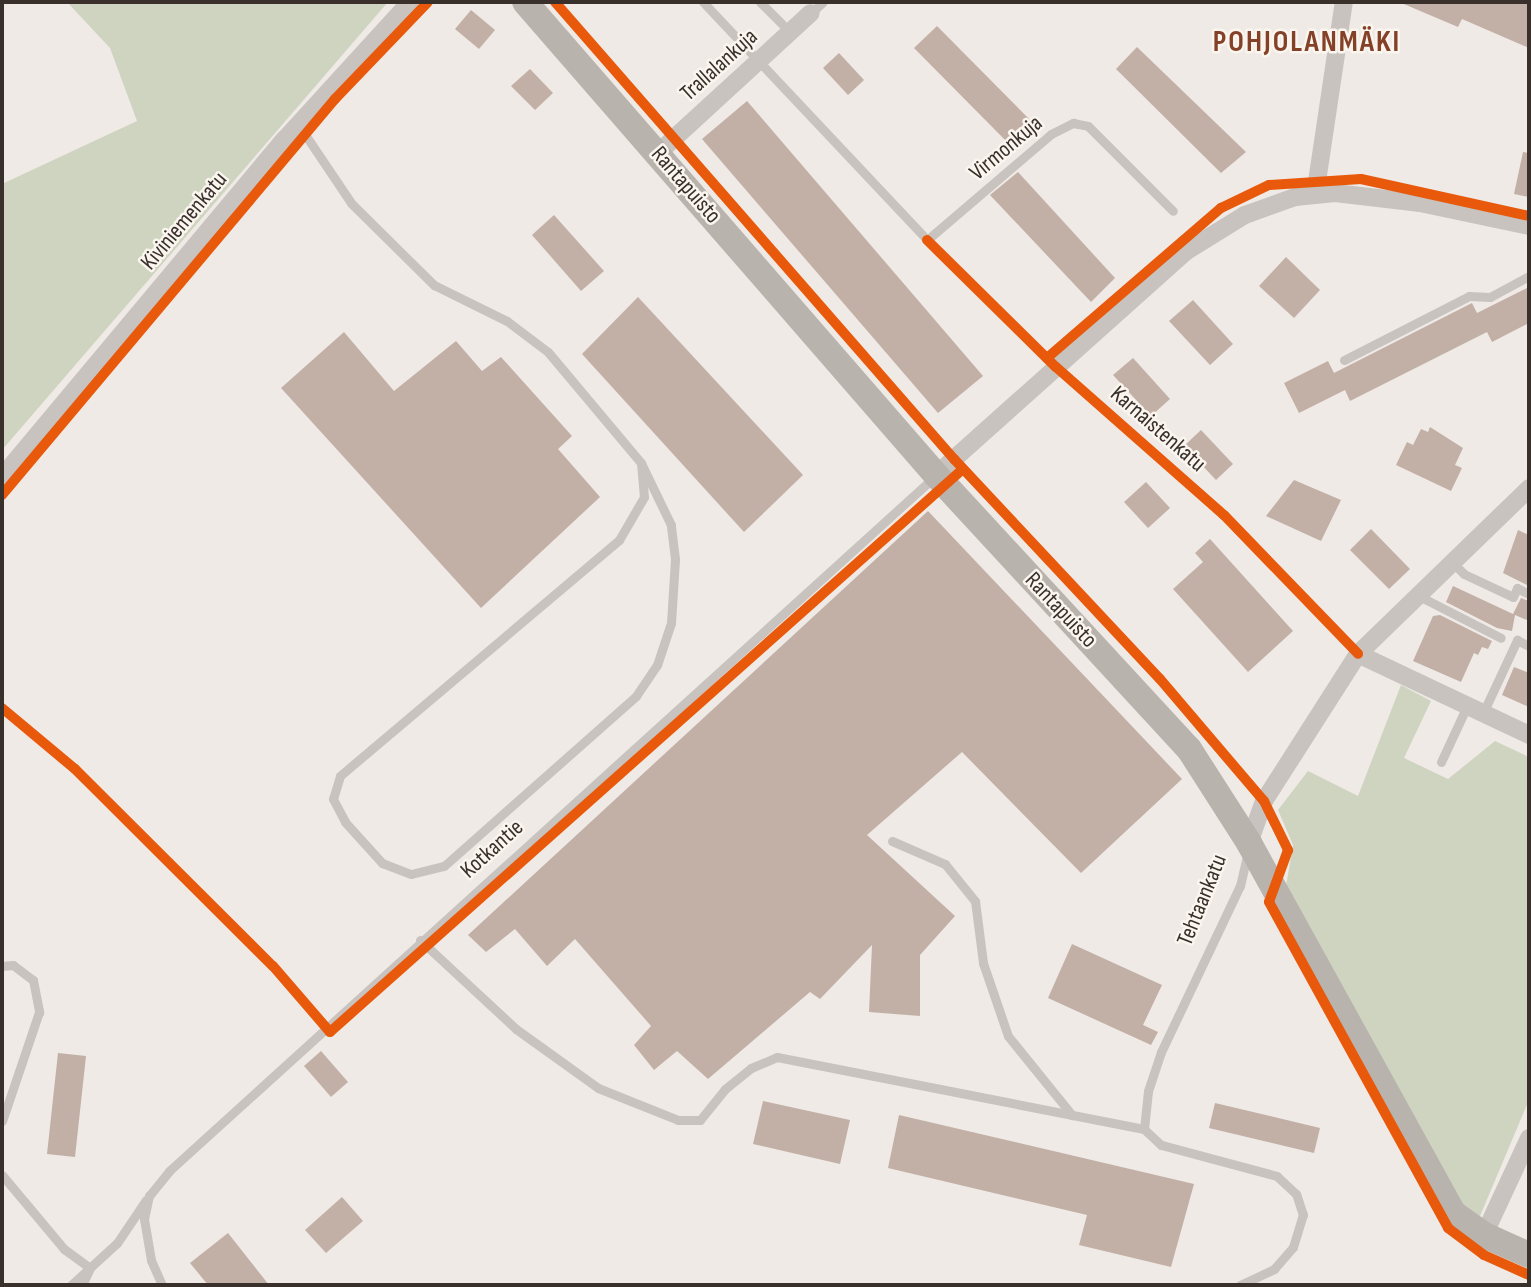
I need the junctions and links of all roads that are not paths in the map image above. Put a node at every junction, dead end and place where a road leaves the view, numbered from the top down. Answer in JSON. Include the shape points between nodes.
{"nodes":[{"id":1,"x":410,"y":2,"type":"edge"},
{"id":2,"x":525,"y":2,"type":"edge"},
{"id":3,"x":703,"y":2,"type":"edge"},
{"id":4,"x":761,"y":2,"type":"edge"},
{"id":5,"x":1344,"y":2,"type":"edge"},
{"id":6,"x":817,"y":7,"type":"edge"},
{"id":7,"x":791,"y":33,"type":"junction"},
{"id":8,"x":761,"y":64,"type":"junction"},
{"id":9,"x":298,"y":124,"type":"junction"},
{"id":10,"x":658,"y":153,"type":"junction"},
{"id":11,"x":1315,"y":195,"type":"junction"},
{"id":12,"x":1173,"y":211,"type":"dead end"},
{"id":13,"x":1529,"y":226,"type":"edge"},
{"id":14,"x":1529,"y":276,"type":"edge"},
{"id":15,"x":1344,"y":360,"type":"dead end"},
{"id":16,"x":641,"y":463,"type":"junction"},
{"id":17,"x":936,"y":475,"type":"junction"},
{"id":18,"x":2,"y":477,"type":"edge"},
{"id":19,"x":1529,"y":488,"type":"edge"},
{"id":20,"x":1451,"y":561,"type":"junction"},
{"id":21,"x":1529,"y":594,"type":"edge"},
{"id":22,"x":1417,"y":595,"type":"junction"},
{"id":23,"x":1501,"y":638,"type":"dead end"},
{"id":24,"x":1529,"y":646,"type":"edge"},
{"id":25,"x":1358,"y":654,"type":"junction"},
{"id":26,"x":1475,"y":709,"type":"junction"},
{"id":27,"x":1529,"y":735,"type":"edge"},
{"id":28,"x":1441,"y":762,"type":"dead end"},
{"id":29,"x":892,"y":841,"type":"dead end"},
{"id":30,"x":1248,"y":843,"type":"junction"},
{"id":31,"x":420,"y":940,"type":"junction"},
{"id":32,"x":2,"y":966,"type":"edge"},
{"id":33,"x":1072,"y":1115,"type":"junction"},
{"id":34,"x":2,"y":1121,"type":"edge"},
{"id":35,"x":1144,"y":1129,"type":"junction"},
{"id":36,"x":1529,"y":1138,"type":"edge"},
{"id":37,"x":2,"y":1175,"type":"edge"},
{"id":38,"x":149,"y":1196,"type":"junction"},
{"id":39,"x":1485,"y":1235,"type":"junction"},
{"id":40,"x":1529,"y":1255,"type":"edge"},
{"id":41,"x":90,"y":1268,"type":"junction"},
{"id":42,"x":71,"y":1285,"type":"edge"},
{"id":43,"x":82,"y":1285,"type":"edge"},
{"id":44,"x":162,"y":1285,"type":"edge"},
{"id":45,"x":1240,"y":1285,"type":"edge"}],
"edges":[{"from":1,"to":9,"type":"street","name":"Kiviniemenkatu"},
{"from":2,"to":10,"type":"street","name":"Rantapuisto"},
{"from":3,"to":8,"type":"lane"},
{"from":4,"to":7,"type":"lane"},
{"from":5,"to":11,"type":"street"},
{"from":6,"to":7,"type":"street","name":"Trallalankuja"},
{"from":7,"to":8,"type":"street","name":"Trallalankuja"},
{"from":8,"to":10,"type":"street","name":"Trallalankuja"},
{"from":8,"to":12,"type":"lane","name":"Virmonkuja","via":[[927,240],[1051,135],[1073,123],[1088,126]]},
{"from":9,"to":16,"type":"lane","via":[[351,203],[425,276],[507,321],[548,352]]},
{"from":9,"to":18,"type":"street","name":"Kiviniemenkatu"},
{"from":10,"to":17,"type":"street","name":"Rantapuisto"},
{"from":11,"to":13,"type":"street","via":[[1399,200]]},
{"from":11,"to":17,"type":"street","via":[[1245,215],[1185,252]]},
{"from":14,"to":15,"type":"lane","via":[[1490,297],[1469,296]]},
{"from":16,"to":16,"type":"lane","via":[[644,497],[619,540],[340,776],[333,799],[345,822],[382,863],[411,874],[444,866],[636,696],[657,665],[671,623],[675,559],[671,525]]},
{"from":17,"to":30,"type":"street","name":"Rantapuisto","via":[[1189,749]]},
{"from":17,"to":31,"type":"lane","name":"Kotkantie"},
{"from":19,"to":20,"type":"street","name":"Tehtaankatu"},
{"from":20,"to":21,"type":"lane","via":[[1464,574],[1513,597],[1517,589]]},
{"from":20,"to":22,"type":"street","name":"Tehtaankatu"},
{"from":22,"to":23,"type":"lane"},
{"from":22,"to":25,"type":"street","name":"Tehtaankatu"},
{"from":24,"to":26,"type":"lane","via":[[1517,640]]},
{"from":25,"to":26,"type":"street"},
{"from":25,"to":30,"type":"street","name":"Tehtaankatu","via":[[1264,801]]},
{"from":26,"to":27,"type":"street"},
{"from":26,"to":28,"type":"lane"},
{"from":29,"to":33,"type":"lane","via":[[946,864],[975,901],[983,963],[1008,1036]]},
{"from":30,"to":35,"type":"lane","name":"Tehtaankatu","via":[[1240,886],[1161,1052],[1148,1091]]},
{"from":30,"to":39,"type":"street","name":"Rantapuisto","via":[[1453,1213]]},
{"from":31,"to":33,"type":"lane","via":[[516,1028],[598,1088],[678,1121],[700,1120],[725,1089],[751,1068],[777,1057]]},
{"from":31,"to":38,"type":"lane","name":"Kotkantie","via":[[169,1171]]},
{"from":32,"to":34,"type":"lane","via":[[13,965],[33,980],[39,1012]]},
{"from":33,"to":35,"type":"lane"},
{"from":35,"to":45,"type":"lane","via":[[1161,1145],[1277,1176],[1296,1194],[1303,1215],[1293,1247],[1273,1269]]},
{"from":36,"to":39,"type":"street"},
{"from":37,"to":41,"type":"lane","via":[[64,1249]]},
{"from":38,"to":41,"type":"lane","name":"Kotkantie","via":[[117,1243]]},
{"from":38,"to":44,"type":"lane","via":[[146,1243]]},
{"from":39,"to":40,"type":"street","name":"Rantapuisto"},
{"from":41,"to":42,"type":"lane","name":"Kotkantie"},
{"from":41,"to":43,"type":"lane"}]}
